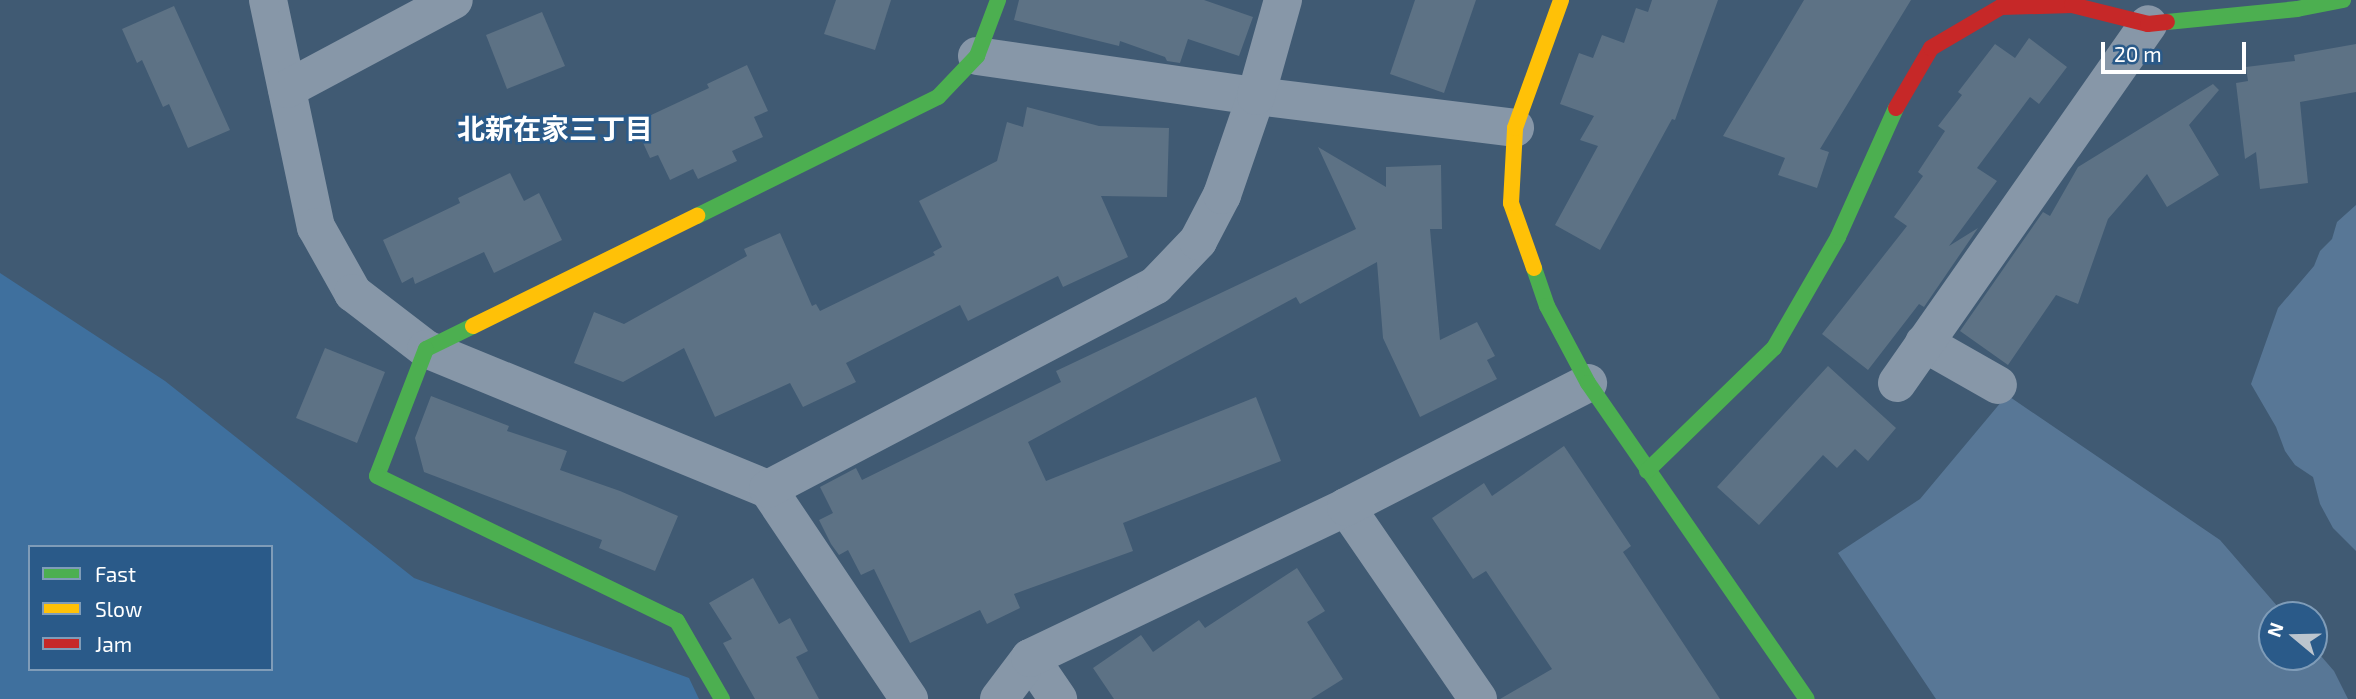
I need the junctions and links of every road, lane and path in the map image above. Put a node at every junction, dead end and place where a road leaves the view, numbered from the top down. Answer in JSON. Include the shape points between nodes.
{"nodes":[{"id":1,"x":268,"y":0,"type":"edge"},
{"id":2,"x":454,"y":0,"type":"edge"},
{"id":3,"x":998,"y":0,"type":"edge"},
{"id":4,"x":1283,"y":0,"type":"edge"},
{"id":5,"x":1561,"y":0,"type":"edge"},
{"id":6,"x":2343,"y":0,"type":"edge"},
{"id":7,"x":2148,"y":24,"type":"junction"},
{"id":8,"x":976,"y":56,"type":"junction"},
{"id":9,"x":287,"y":89,"type":"junction"},
{"id":10,"x":1256,"y":96,"type":"junction"},
{"id":11,"x":1515,"y":128,"type":"junction"},
{"id":12,"x":1924,"y":343,"type":"junction"},
{"id":13,"x":426,"y":349,"type":"junction"},
{"id":14,"x":1588,"y":383,"type":"junction"},
{"id":15,"x":1897,"y":383,"type":"dead end"},
{"id":16,"x":1998,"y":385,"type":"dead end"},
{"id":17,"x":1647,"y":471,"type":"junction"},
{"id":18,"x":768,"y":489,"type":"junction"},
{"id":19,"x":1346,"y":507,"type":"junction"},
{"id":20,"x":1030,"y":658,"type":"junction"},
{"id":21,"x":722,"y":699,"type":"edge"},
{"id":22,"x":909,"y":699,"type":"edge"},
{"id":23,"x":999,"y":699,"type":"edge"},
{"id":24,"x":1058,"y":699,"type":"edge"},
{"id":25,"x":1478,"y":699,"type":"edge"},
{"id":26,"x":1807,"y":699,"type":"edge"}],
"edges":[{"from":1,"to":9,"type":"street"},
{"from":2,"to":9,"type":"street"},
{"from":3,"to":8,"type":"street"},
{"from":4,"to":10,"type":"street"},
{"from":5,"to":11,"type":"street"},
{"from":6,"to":7,"type":"street"},
{"from":7,"to":12,"type":"street"},
{"from":7,"to":17,"type":"street","via":[[2072,5],[2001,7],[1931,48],[1897,104],[1838,237],[1774,348]]},
{"from":8,"to":10,"type":"street"},
{"from":8,"to":13,"type":"street","via":[[938,97]]},
{"from":9,"to":13,"type":"street","via":[[316,228],[354,293]]},
{"from":10,"to":11,"type":"street"},
{"from":10,"to":18,"type":"street","via":[[1222,195],[1198,241],[1156,285]]},
{"from":11,"to":14,"type":"street","via":[[1511,203],[1547,306]]},
{"from":12,"to":15,"type":"street"},
{"from":12,"to":16,"type":"street"},
{"from":13,"to":18,"type":"street"},
{"from":13,"to":21,"type":"street","via":[[377,476],[677,621]]},
{"from":14,"to":17,"type":"street"},
{"from":14,"to":19,"type":"street"},
{"from":17,"to":26,"type":"street"},
{"from":18,"to":22,"type":"street"},
{"from":19,"to":20,"type":"street"},
{"from":19,"to":25,"type":"street"},
{"from":20,"to":23,"type":"street"},
{"from":20,"to":24,"type":"street"}]}
